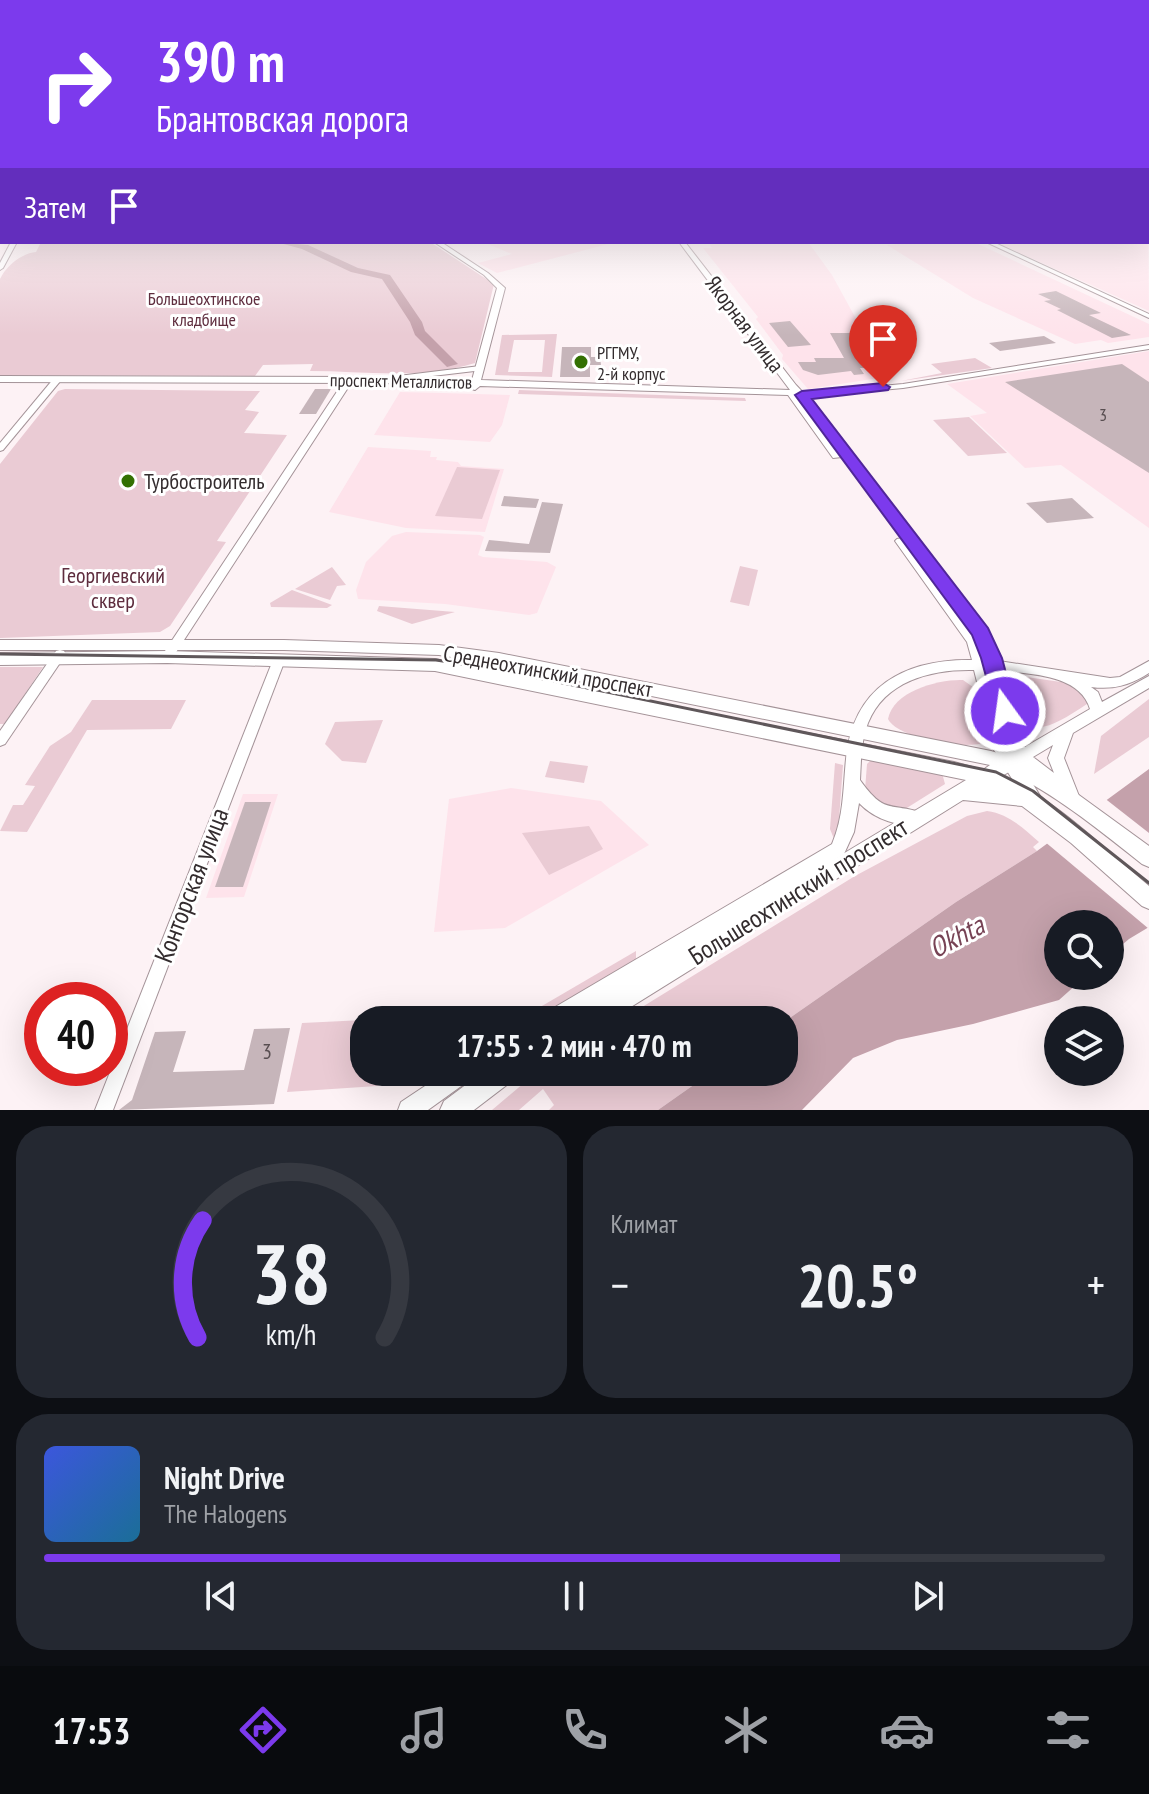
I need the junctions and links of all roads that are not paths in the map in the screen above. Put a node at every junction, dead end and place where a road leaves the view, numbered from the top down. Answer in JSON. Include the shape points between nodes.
{"nodes":[{"id":1,"x":13,"y":244,"type":"edge"},
{"id":2,"x":440,"y":244,"type":"edge"},
{"id":3,"x":681,"y":244,"type":"edge"},
{"id":4,"x":993,"y":244,"type":"edge"},
{"id":5,"x":0,"y":268,"type":"edge"},
{"id":6,"x":1149,"y":316,"type":"edge"},
{"id":7,"x":1149,"y":347,"type":"edge"},
{"id":8,"x":480,"y":368,"type":"junction"},
{"id":9,"x":380,"y":380,"type":"junction"},
{"id":10,"x":0,"y":381,"type":"edge"},
{"id":11,"x":56,"y":381,"type":"junction"},
{"id":12,"x":348,"y":381,"type":"junction"},
{"id":13,"x":475,"y":385,"type":"junction"},
{"id":14,"x":795,"y":394,"type":"junction"},
{"id":15,"x":0,"y":448,"type":"edge"},
{"id":16,"x":0,"y":645,"type":"edge"},
{"id":17,"x":171,"y":650,"type":"junction"},
{"id":18,"x":62,"y":651,"type":"junction"},
{"id":19,"x":0,"y":659,"type":"edge"},
{"id":20,"x":279,"y":660,"type":"junction"},
{"id":21,"x":988,"y":665,"type":"junction"},
{"id":22,"x":1149,"y":666,"type":"edge"},
{"id":23,"x":1063,"y":676,"type":"junction"},
{"id":24,"x":1149,"y":681,"type":"edge"},
{"id":25,"x":1098,"y":713,"type":"junction"},
{"id":26,"x":1067,"y":730,"type":"junction"},
{"id":27,"x":856,"y":739,"type":"junction"},
{"id":28,"x":0,"y":741,"type":"edge"},
{"id":29,"x":1016,"y":760,"type":"junction"},
{"id":30,"x":986,"y":778,"type":"junction"},
{"id":31,"x":852,"y":781,"type":"junction"},
{"id":32,"x":960,"y":793,"type":"junction"},
{"id":33,"x":1074,"y":799,"type":"junction"},
{"id":34,"x":1026,"y":801,"type":"junction"},
{"id":35,"x":1048,"y":816,"type":"junction"},
{"id":36,"x":917,"y":818,"type":"junction"},
{"id":37,"x":1149,"y":858,"type":"edge"},
{"id":38,"x":1149,"y":899,"type":"edge"},
{"id":39,"x":575,"y":1006,"type":"edge"},
{"id":40,"x":611,"y":1006,"type":"edge"},
{"id":41,"x":444,"y":1086,"type":"edge"},
{"id":42,"x":485,"y":1086,"type":"edge"},
{"id":43,"x":104,"y":1110,"type":"edge"},
{"id":44,"x":409,"y":1110,"type":"edge"},
{"id":45,"x":453,"y":1110,"type":"edge"}],
"edges":[{"from":1,"to":5,"type":"street"},
{"from":2,"to":8,"type":"street","via":[[501,288]]},
{"from":3,"to":14,"type":"street","name":"Якорная улица"},
{"from":4,"to":6,"type":"street"},
{"from":7,"to":14,"type":"street","via":[[903,386]]},
{"from":8,"to":9,"type":"street"},
{"from":8,"to":13,"type":"street"},
{"from":9,"to":12,"type":"street","name":"проспект Металлистов"},
{"from":9,"to":13,"type":"street","name":"проспект Металлистов"},
{"from":10,"to":11,"type":"street","name":"проспект Металлистов"},
{"from":11,"to":12,"type":"street","name":"проспект Металлистов"},
{"from":11,"to":15,"type":"street"},
{"from":12,"to":13,"type":"street","name":"проспект Металлистов"},
{"from":12,"to":17,"type":"street"},
{"from":13,"to":14,"type":"street","name":"проспект Металлистов"},
{"from":14,"to":21,"type":"street","name":"Якорная улица"},
{"from":16,"to":18,"type":"main road","name":"Среднеохтинский проспект"},
{"from":17,"to":18,"type":"main road","name":"Среднеохтинский проспект"},
{"from":17,"to":20,"type":"main road","name":"Среднеохтинский проспект"},
{"from":17,"to":27,"type":"main road","name":"Среднеохтинский проспект","via":[[439,650]]},
{"from":18,"to":19,"type":"main road","name":"Среднеохтинский проспект"},
{"from":18,"to":28,"type":"street"},
{"from":20,"to":27,"type":"main road","name":"Среднеохтинский проспект","via":[[435,665]]},
{"from":20,"to":43,"type":"street","name":"Конторская улица"},
{"from":21,"to":23,"type":"street"},
{"from":21,"to":27,"type":"street","via":[[930,669],[896,681],[870,704]]},
{"from":21,"to":29,"type":"street","name":"Якорная улица","via":[[996,735]]},
{"from":22,"to":23,"type":"street","via":[[1116,683]]},
{"from":23,"to":25,"type":"street","via":[[1087,689]]},
{"from":24,"to":25,"type":"street"},
{"from":25,"to":26,"type":"street"},
{"from":26,"to":29,"type":"street"},
{"from":26,"to":33,"type":"street","via":[[1056,758]]},
{"from":27,"to":29,"type":"main road","name":"Среднеохтинский проспект"},
{"from":27,"to":30,"type":"main road","name":"Среднеохтинский проспект"},
{"from":27,"to":31,"type":"street"},
{"from":29,"to":30,"type":"main road","name":"Большеохтинский проспект"},
{"from":29,"to":33,"type":"main road","name":"Среднеохтинский проспект"},
{"from":29,"to":35,"type":"street","name":"Якорная улица"},
{"from":30,"to":32,"type":"main road","name":"Большеохтинский проспект"},
{"from":30,"to":34,"type":"main road","name":"Среднеохтинский проспект"},
{"from":31,"to":36,"type":"street","via":[[878,812]]},
{"from":31,"to":39,"type":"street","name":"Большеохтинский проспект","via":[[849,827],[838,849]]},
{"from":32,"to":34,"type":"main road"},
{"from":32,"to":36,"type":"main road","name":"Большеохтинский проспект"},
{"from":33,"to":37,"type":"main road","name":"Среднеохтинский проспект"},
{"from":34,"to":35,"type":"main road","name":"Среднеохтинский проспект"},
{"from":35,"to":38,"type":"main road","name":"Среднеохтинский проспект"},
{"from":36,"to":40,"type":"main road","name":"Большеохтинский проспект"},
{"from":41,"to":44,"type":"street"},
{"from":42,"to":45,"type":"main road"}]}
